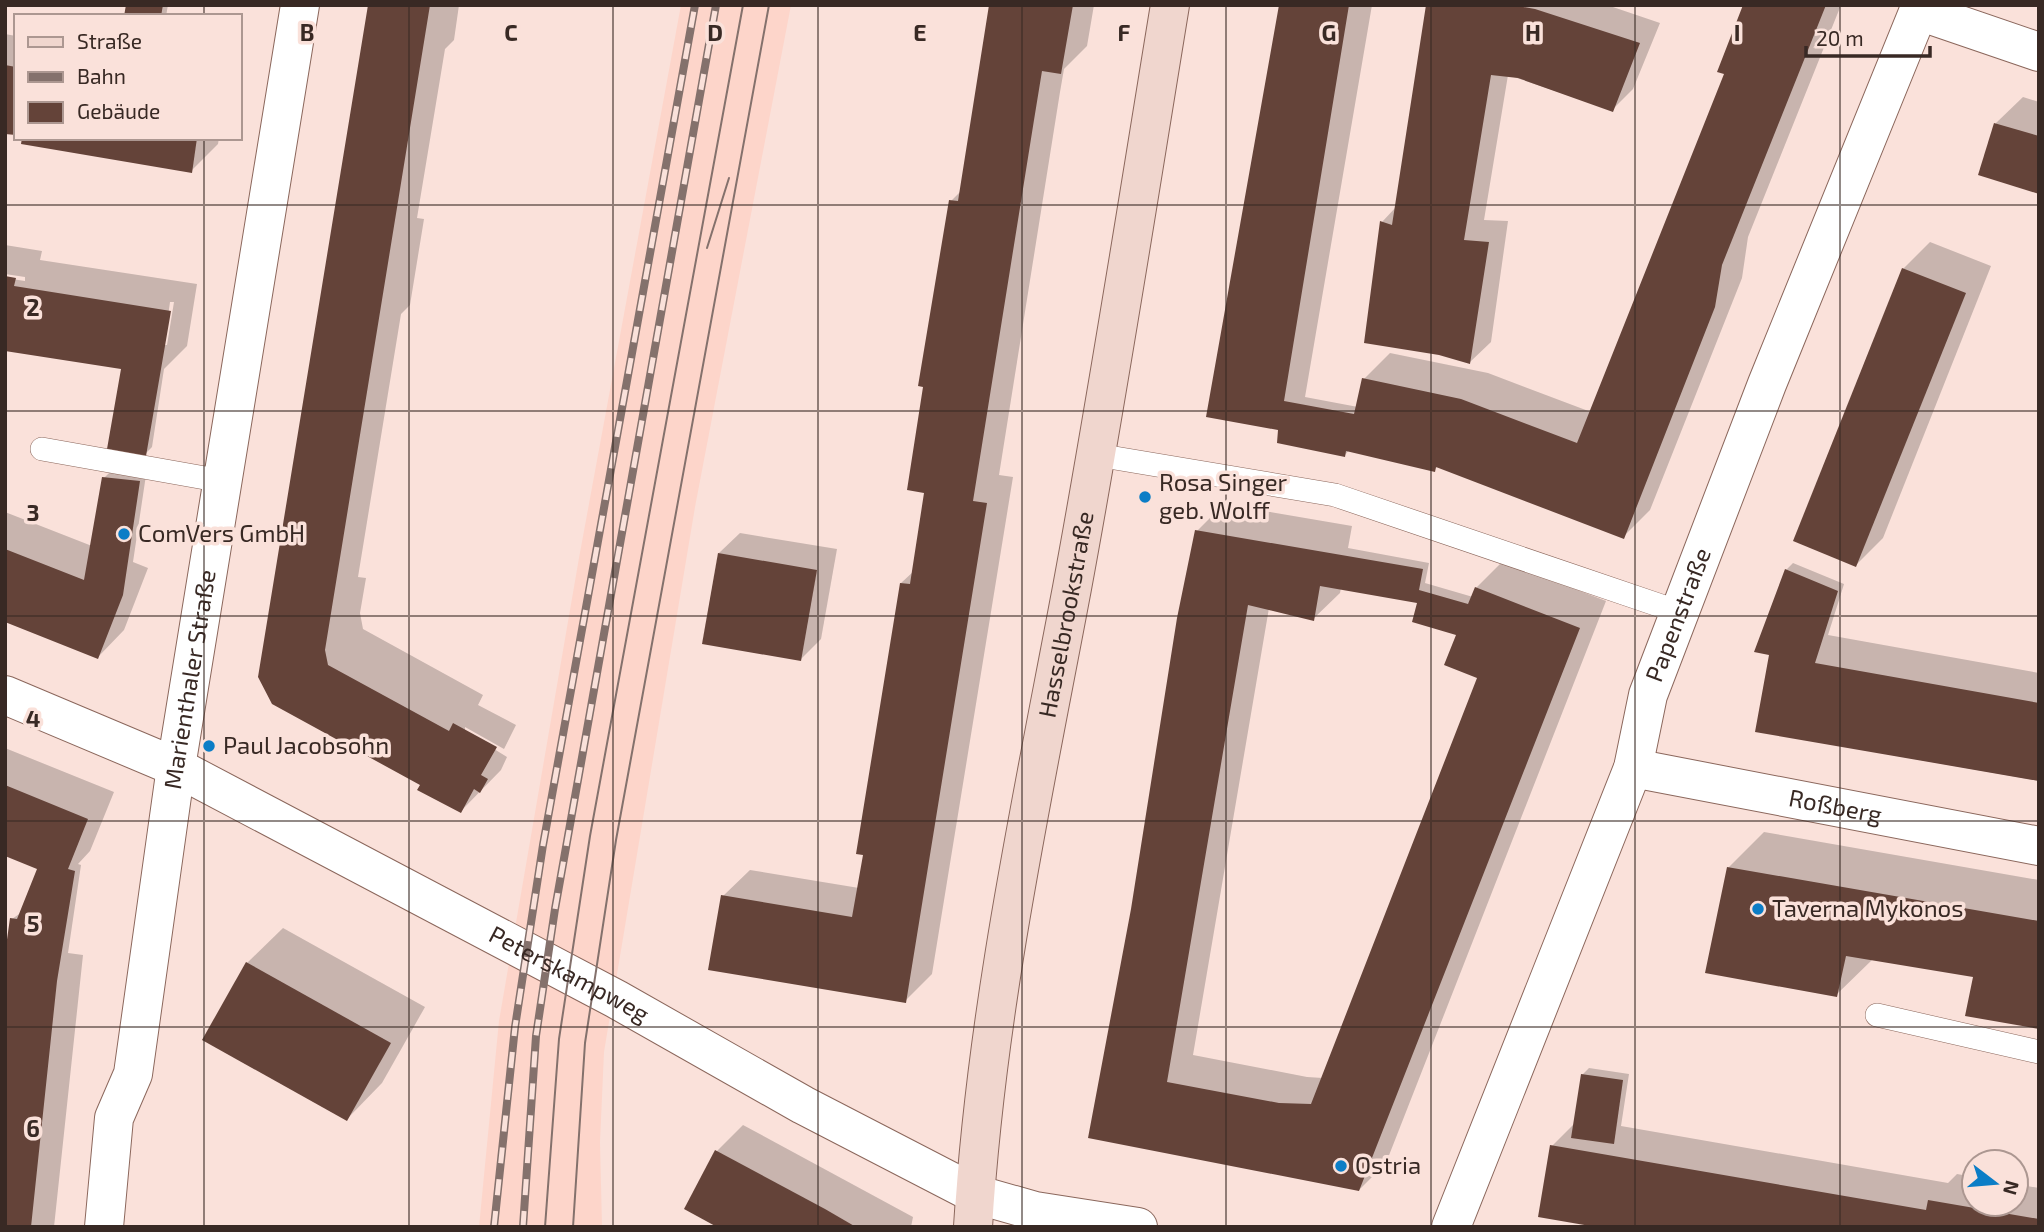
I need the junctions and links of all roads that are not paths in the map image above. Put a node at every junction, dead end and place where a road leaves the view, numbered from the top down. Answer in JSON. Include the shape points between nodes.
{"nodes":[{"id":1,"x":300,"y":5,"type":"edge"},
{"id":2,"x":1170,"y":5,"type":"edge"},
{"id":3,"x":1920,"y":8,"type":"edge"},
{"id":4,"x":2039,"y":52,"type":"edge"},
{"id":5,"x":42,"y":449,"type":"dead end"},
{"id":6,"x":1097,"y":455,"type":"junction"},
{"id":7,"x":222,"y":481,"type":"junction"},
{"id":8,"x":1679,"y":612,"type":"junction"},
{"id":9,"x":5,"y":695,"type":"edge"},
{"id":10,"x":176,"y":767,"type":"junction"},
{"id":11,"x":1633,"y":768,"type":"junction"},
{"id":12,"x":2039,"y":846,"type":"edge"},
{"id":13,"x":1877,"y":1015,"type":"dead end"},
{"id":14,"x":2039,"y":1052,"type":"edge"},
{"id":15,"x":974,"y":1211,"type":"edge"},
{"id":16,"x":104,"y":1227,"type":"edge"},
{"id":17,"x":1138,"y":1227,"type":"edge"},
{"id":18,"x":1451,"y":1227,"type":"edge"}],
"edges":[{"from":1,"to":7,"type":"street","name":"Marienthaler Straße"},
{"from":2,"to":6,"type":"street","name":"Hasselbrookstraße"},
{"from":3,"to":4,"type":"street"},
{"from":3,"to":8,"type":"street","name":"Papenstraße"},
{"from":5,"to":7,"type":"lane"},
{"from":6,"to":8,"type":"lane","via":[[1335,495]]},
{"from":6,"to":15,"type":"street","name":"Hasselbrookstraße","via":[[1011,913],[979,1133]]},
{"from":7,"to":10,"type":"street","name":"Marienthaler Straße"},
{"from":8,"to":11,"type":"street","name":"Papenstraße","via":[[1648,695]]},
{"from":9,"to":10,"type":"street","name":"Peterskampweg"},
{"from":10,"to":15,"type":"street","name":"Peterskampweg","via":[[616,999],[803,1105]]},
{"from":10,"to":16,"type":"street","name":"Marienthaler Straße","via":[[133,1074],[114,1118]]},
{"from":11,"to":12,"type":"street","name":"Roßberg"},
{"from":11,"to":18,"type":"street","name":"Papenstraße"},
{"from":13,"to":14,"type":"lane"},
{"from":15,"to":17,"type":"street","name":"Peterskampweg","via":[[1035,1211]]}]}
